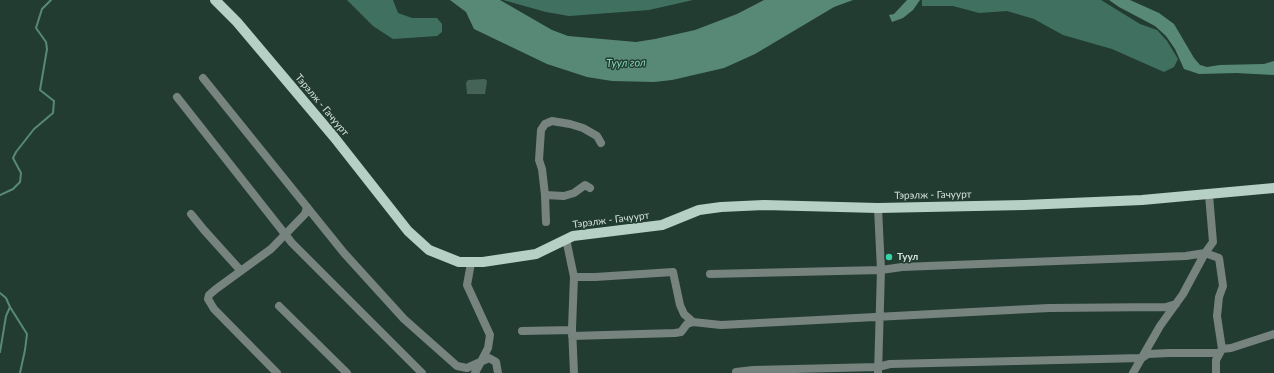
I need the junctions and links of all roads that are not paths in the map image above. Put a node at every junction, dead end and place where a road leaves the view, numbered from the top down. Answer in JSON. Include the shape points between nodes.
{"nodes":[{"id":1,"x":215,"y":0,"type":"edge"},
{"id":2,"x":204,"y":78,"type":"dead end"},
{"id":3,"x":178,"y":97,"type":"dead end"},
{"id":4,"x":601,"y":143,"type":"dead end"},
{"id":5,"x":590,"y":188,"type":"dead end"},
{"id":6,"x":1274,"y":188,"type":"edge"},
{"id":7,"x":545,"y":195,"type":"junction"},
{"id":8,"x":1209,"y":195,"type":"junction"},
{"id":9,"x":307,"y":207,"type":"junction"},
{"id":10,"x":878,"y":208,"type":"junction"},
{"id":11,"x":191,"y":214,"type":"dead end"},
{"id":12,"x":546,"y":222,"type":"dead end"},
{"id":13,"x":286,"y":234,"type":"junction"},
{"id":14,"x":566,"y":239,"type":"junction"},
{"id":15,"x":1205,"y":253,"type":"junction"},
{"id":16,"x":470,"y":263,"type":"junction"},
{"id":17,"x":881,"y":270,"type":"junction"},
{"id":18,"x":241,"y":271,"type":"junction"},
{"id":19,"x":710,"y":274,"type":"dead end"},
{"id":20,"x":574,"y":277,"type":"junction"},
{"id":21,"x":1176,"y":304,"type":"junction"},
{"id":22,"x":279,"y":306,"type":"dead end"},
{"id":23,"x":879,"y":317,"type":"junction"},
{"id":24,"x":693,"y":322,"type":"junction"},
{"id":25,"x":522,"y":331,"type":"dead end"},
{"id":26,"x":572,"y":333,"type":"junction"},
{"id":27,"x":1274,"y":334,"type":"edge"},
{"id":28,"x":1220,"y":351,"type":"junction"},
{"id":29,"x":1142,"y":358,"type":"junction"},
{"id":30,"x":481,"y":362,"type":"junction"},
{"id":31,"x":878,"y":370,"type":"edge"},
{"id":32,"x":736,"y":372,"type":"edge"},
{"id":33,"x":277,"y":373,"type":"edge"},
{"id":34,"x":347,"y":373,"type":"edge"},
{"id":35,"x":422,"y":373,"type":"edge"},
{"id":36,"x":475,"y":373,"type":"edge"},
{"id":37,"x":498,"y":373,"type":"edge"},
{"id":38,"x":574,"y":373,"type":"edge"},
{"id":39,"x":1133,"y":373,"type":"edge"},
{"id":40,"x":1216,"y":373,"type":"edge"}],
"edges":[{"from":1,"to":16,"type":"main road","name":"Тэрэлж - Гачуурт","via":[[237,22],[320,120],[413,236],[434,253]]},
{"from":2,"to":9,"type":"street"},
{"from":3,"to":13,"type":"street"},
{"from":4,"to":7,"type":"street","via":[[597,136],[582,128],[552,121],[545,124],[541,130],[539,160]]},
{"from":5,"to":7,"type":"street","via":[[585,185],[564,196]]},
{"from":6,"to":8,"type":"main road","name":"Тэрэлж - Гачуурт"},
{"from":7,"to":12,"type":"street"},
{"from":8,"to":10,"type":"main road","name":"Тэрэлж - Гачуурт","via":[[1032,205]]},
{"from":8,"to":15,"type":"street","via":[[1213,242]]},
{"from":9,"to":13,"type":"street","via":[[305,214]]},
{"from":9,"to":30,"type":"street","via":[[384,299],[452,362],[461,368],[467,368]]},
{"from":10,"to":14,"type":"main road","name":"Тэрэлж - Гачуурт","via":[[764,205],[721,207],[699,210],[662,225],[578,235]]},
{"from":10,"to":17,"type":"street"},
{"from":11,"to":18,"type":"street"},
{"from":13,"to":18,"type":"street","via":[[271,249]]},
{"from":13,"to":35,"type":"street","via":[[343,296]]},
{"from":14,"to":16,"type":"main road","name":"Тэрэлж - Гачуурт","via":[[541,253]]},
{"from":14,"to":20,"type":"street"},
{"from":15,"to":17,"type":"street","via":[[1186,256],[902,267]]},
{"from":15,"to":21,"type":"street"},
{"from":15,"to":28,"type":"street","via":[[1218,258],[1221,268],[1223,286],[1217,316]]},
{"from":16,"to":30,"type":"street","via":[[467,285],[490,335],[488,348]]},
{"from":17,"to":19,"type":"street"},
{"from":17,"to":23,"type":"street"},
{"from":18,"to":33,"type":"street","via":[[209,295],[209,302]]},
{"from":20,"to":24,"type":"street","via":[[673,272],[680,305],[684,314]]},
{"from":20,"to":26,"type":"street"},
{"from":21,"to":23,"type":"street"},
{"from":21,"to":29,"type":"street"},
{"from":22,"to":34,"type":"street"},
{"from":23,"to":24,"type":"street","via":[[721,325]]},
{"from":23,"to":31,"type":"street"},
{"from":24,"to":26,"type":"street","via":[[676,333]]},
{"from":25,"to":26,"type":"street"},
{"from":26,"to":38,"type":"street"},
{"from":27,"to":28,"type":"street"},
{"from":28,"to":29,"type":"street","via":[[1148,354]]},
{"from":28,"to":40,"type":"street","via":[[1216,360]]},
{"from":29,"to":31,"type":"street","via":[[890,364]]},
{"from":29,"to":39,"type":"street"},
{"from":30,"to":36,"type":"street"},
{"from":30,"to":37,"type":"street","via":[[492,359],[496,362]]},
{"from":31,"to":32,"type":"street"}]}
